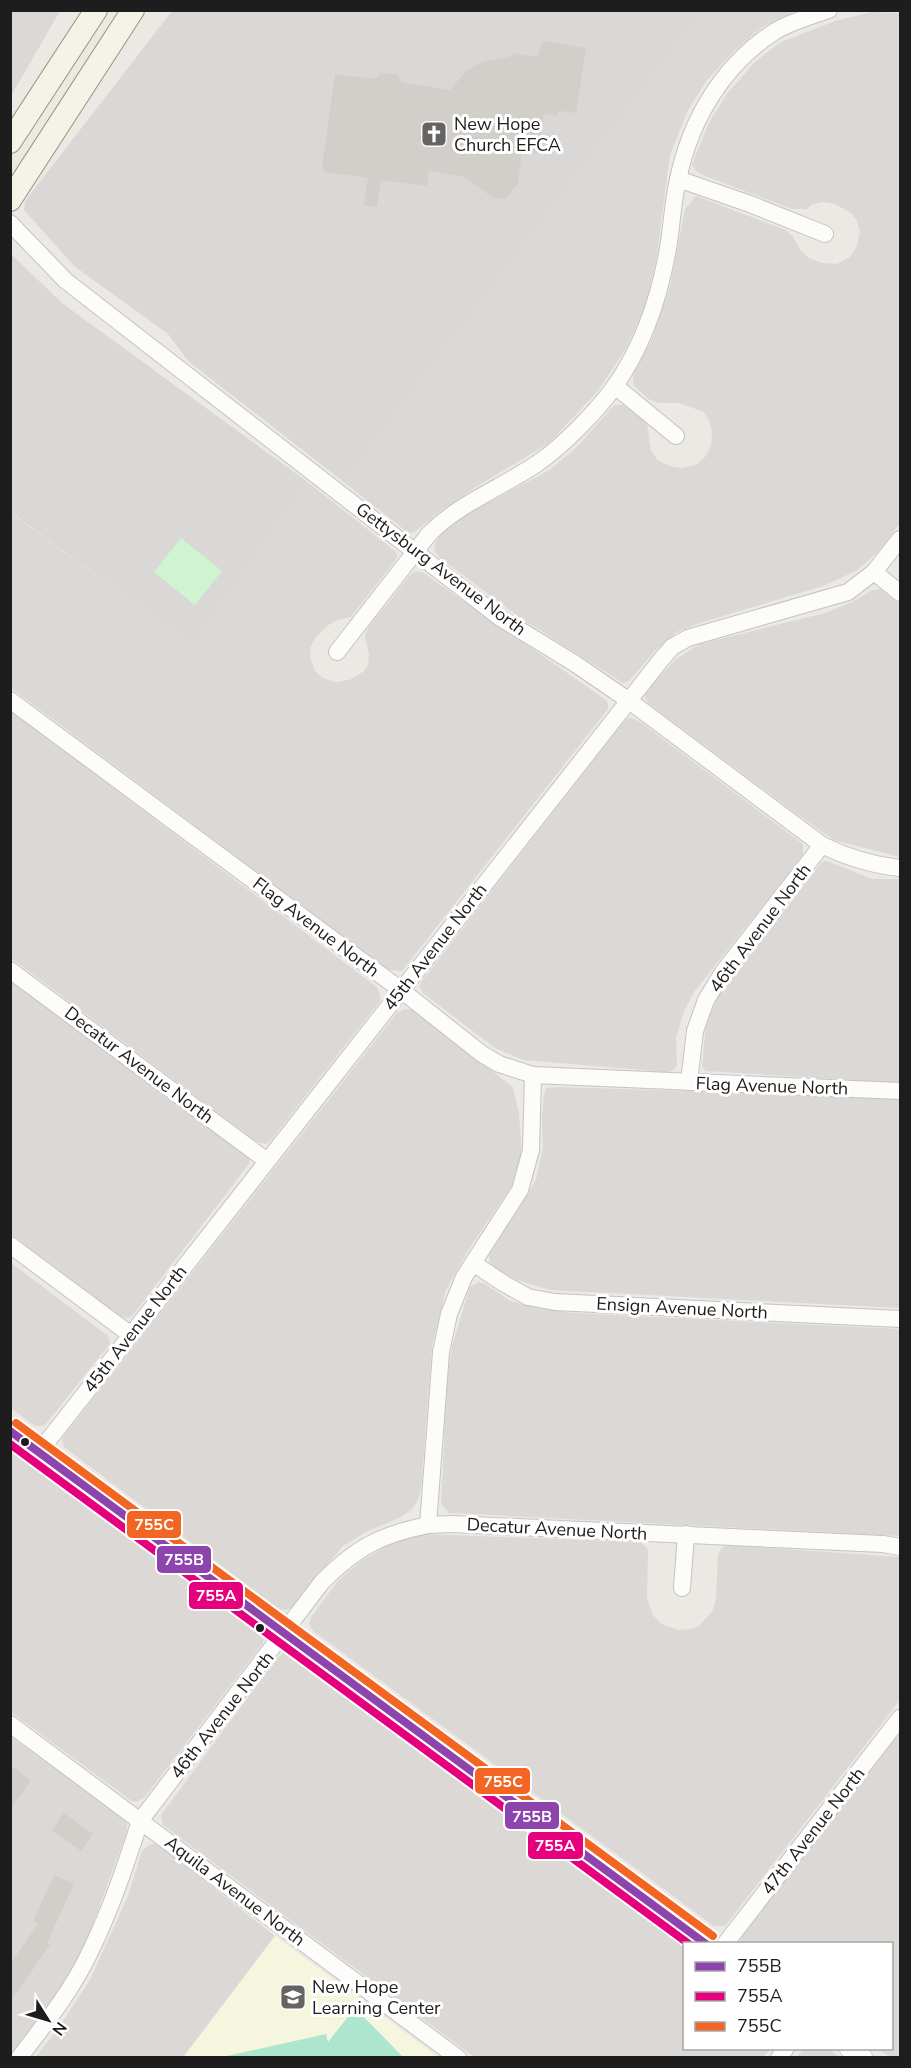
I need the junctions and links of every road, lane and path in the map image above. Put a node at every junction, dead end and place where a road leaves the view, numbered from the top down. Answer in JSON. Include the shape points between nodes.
{"nodes":[{"id":1,"x":96,"y":10,"type":"edge"},
{"id":2,"x":133,"y":10,"type":"edge"},
{"id":3,"x":829,"y":10,"type":"edge"},
{"id":4,"x":10,"y":142,"type":"edge"},
{"id":5,"x":678,"y":179,"type":"junction"},
{"id":6,"x":10,"y":200,"type":"edge"},
{"id":7,"x":10,"y":223,"type":"edge"},
{"id":8,"x":825,"y":234,"type":"dead end"},
{"id":9,"x":615,"y":386,"type":"junction"},
{"id":10,"x":676,"y":436,"type":"dead end"},
{"id":11,"x":900,"y":539,"type":"edge"},
{"id":12,"x":415,"y":552,"type":"junction"},
{"id":13,"x":874,"y":572,"type":"junction"},
{"id":14,"x":900,"y":593,"type":"edge"},
{"id":15,"x":338,"y":652,"type":"dead end"},
{"id":16,"x":10,"y":700,"type":"edge"},
{"id":17,"x":628,"y":700,"type":"junction"},
{"id":18,"x":822,"y":845,"type":"junction"},
{"id":19,"x":900,"y":868,"type":"edge"},
{"id":20,"x":10,"y":970,"type":"edge"},
{"id":21,"x":401,"y":990,"type":"junction"},
{"id":22,"x":533,"y":1075,"type":"junction"},
{"id":23,"x":688,"y":1082,"type":"junction"},
{"id":24,"x":900,"y":1091,"type":"edge"},
{"id":25,"x":267,"y":1161,"type":"junction"},
{"id":26,"x":10,"y":1245,"type":"edge"},
{"id":27,"x":473,"y":1263,"type":"junction"},
{"id":28,"x":900,"y":1319,"type":"edge"},
{"id":29,"x":131,"y":1335,"type":"junction"},
{"id":30,"x":10,"y":1431,"type":"edge"},
{"id":31,"x":39,"y":1452,"type":"junction"},
{"id":32,"x":428,"y":1525,"type":"junction"},
{"id":33,"x":686,"y":1534,"type":"junction"},
{"id":34,"x":900,"y":1547,"type":"edge"},
{"id":35,"x":682,"y":1588,"type":"dead end"},
{"id":36,"x":285,"y":1633,"type":"junction"},
{"id":37,"x":900,"y":1718,"type":"edge"},
{"id":38,"x":10,"y":1724,"type":"edge"},
{"id":39,"x":140,"y":1821,"type":"junction"},
{"id":40,"x":704,"y":1942,"type":"edge"},
{"id":41,"x":727,"y":1942,"type":"edge"},
{"id":42,"x":19,"y":2058,"type":"edge"},
{"id":43,"x":458,"y":2058,"type":"edge"}],
"edges":[{"from":1,"to":4,"type":"main road"},
{"from":2,"to":6,"type":"main road"},
{"from":3,"to":5,"type":"street","via":[[776,31],[747,52],[723,78],[693,130]]},
{"from":5,"to":8,"type":"street"},
{"from":5,"to":9,"type":"street","via":[[658,294],[641,339]]},
{"from":7,"to":12,"type":"street","name":"Gettysburg Avenue North","via":[[66,281]]},
{"from":9,"to":10,"type":"street"},
{"from":9,"to":12,"type":"street","via":[[564,443],[537,464],[443,520]]},
{"from":11,"to":13,"type":"street","name":"45th Avenue North"},
{"from":12,"to":15,"type":"street"},
{"from":12,"to":17,"type":"street","name":"Gettysburg Avenue North","via":[[500,617]]},
{"from":13,"to":14,"type":"street"},
{"from":13,"to":17,"type":"street","name":"45th Avenue North","via":[[838,596],[688,638],[672,647]]},
{"from":16,"to":21,"type":"street","name":"Flag Avenue North"},
{"from":17,"to":18,"type":"street","name":"Gettysburg Avenue North"},
{"from":17,"to":21,"type":"street","name":"45th Avenue North"},
{"from":18,"to":19,"type":"street","name":"Gettysburg Avenue North","via":[[849,858]]},
{"from":18,"to":23,"type":"street","name":"46th Avenue North","via":[[712,991],[695,1031]]},
{"from":20,"to":25,"type":"street","name":"Decatur Avenue North"},
{"from":21,"to":22,"type":"street","name":"Flag Avenue North","via":[[482,1054]]},
{"from":21,"to":25,"type":"street","name":"45th Avenue North"},
{"from":22,"to":23,"type":"street","name":"Flag Avenue North"},
{"from":22,"to":27,"type":"street","via":[[531,1150],[524,1180]]},
{"from":23,"to":24,"type":"street","name":"Flag Avenue North"},
{"from":25,"to":29,"type":"street","name":"45th Avenue North"},
{"from":26,"to":29,"type":"street"},
{"from":27,"to":28,"type":"street","name":"Ensign Avenue North","via":[[528,1297],[555,1302]]},
{"from":27,"to":32,"type":"street","via":[[449,1314],[441,1352]]},
{"from":29,"to":31,"type":"street","name":"45th Avenue North"},
{"from":30,"to":31,"type":"street"},
{"from":31,"to":36,"type":"street"},
{"from":32,"to":33,"type":"street","name":"Decatur Avenue North"},
{"from":32,"to":36,"type":"street","name":"46th Avenue North","via":[[398,1531],[369,1543],[344,1560],[322,1582]]},
{"from":33,"to":34,"type":"street","name":"Decatur Avenue North"},
{"from":33,"to":35,"type":"street"},
{"from":36,"to":39,"type":"street","name":"46th Avenue North"},
{"from":36,"to":40,"type":"street"},
{"from":37,"to":41,"type":"street","name":"47th Avenue North"},
{"from":38,"to":39,"type":"street","name":"Aquila Avenue North"},
{"from":39,"to":42,"type":"street","name":"46th Avenue North","via":[[91,1951],[66,1995]]},
{"from":39,"to":43,"type":"street","name":"Aquila Avenue North"}]}
